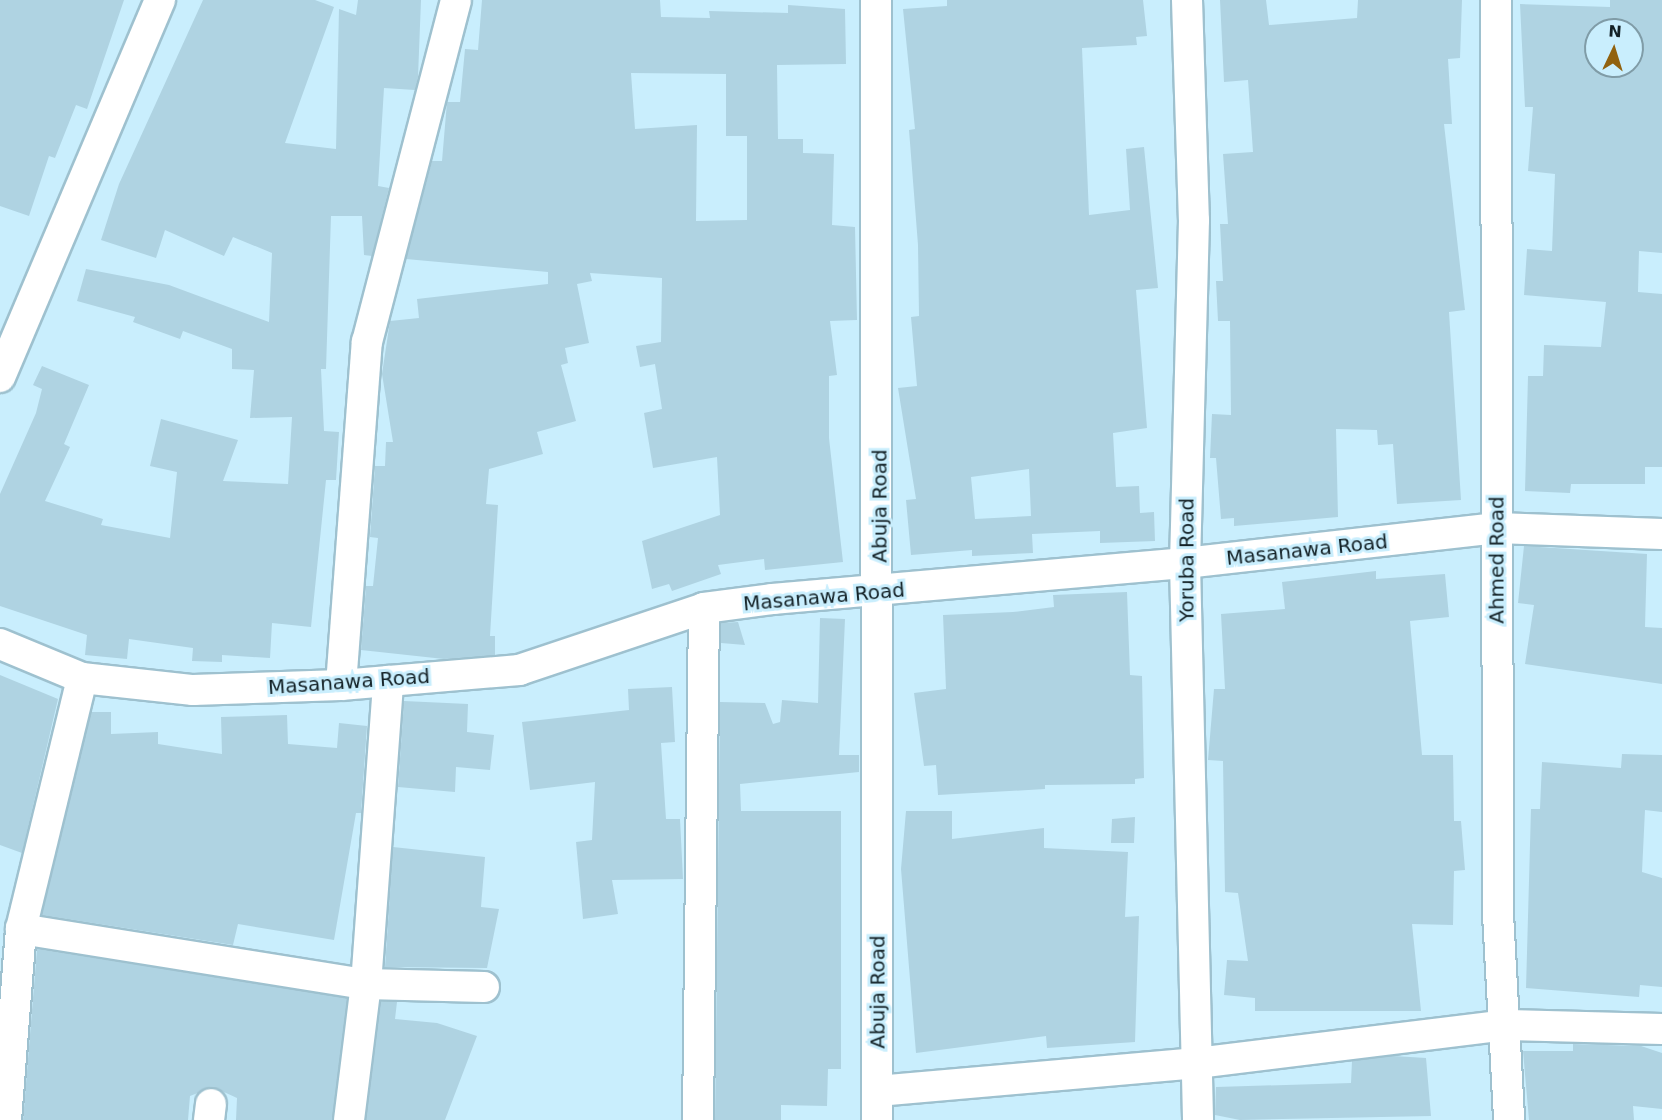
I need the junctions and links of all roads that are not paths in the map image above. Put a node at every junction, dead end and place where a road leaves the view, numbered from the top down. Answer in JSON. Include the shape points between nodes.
{"nodes":[{"id":1,"x":160,"y":0,"type":"edge"},
{"id":2,"x":456,"y":0,"type":"edge"},
{"id":3,"x":876,"y":0,"type":"edge"},
{"id":4,"x":1187,"y":0,"type":"edge"},
{"id":5,"x":1496,"y":0,"type":"edge"},
{"id":6,"x":0,"y":377,"type":"edge"},
{"id":7,"x":1497,"y":528,"type":"junction"},
{"id":8,"x":1662,"y":534,"type":"edge"},
{"id":9,"x":1185,"y":563,"type":"junction"},
{"id":10,"x":880,"y":593,"type":"junction"},
{"id":11,"x":704,"y":608,"type":"junction"},
{"id":12,"x":0,"y":644,"type":"edge"},
{"id":13,"x":82,"y":678,"type":"junction"},
{"id":14,"x":388,"y":681,"type":"junction"},
{"id":15,"x":341,"y":685,"type":"junction"},
{"id":16,"x":21,"y":929,"type":"junction"},
{"id":17,"x":366,"y":984,"type":"junction"},
{"id":18,"x":484,"y":987,"type":"dead end"},
{"id":19,"x":1508,"y":1025,"type":"junction"},
{"id":20,"x":1662,"y":1029,"type":"edge"},
{"id":21,"x":1197,"y":1063,"type":"junction"},
{"id":22,"x":877,"y":1106,"type":"edge"},
{"id":23,"x":6,"y":1120,"type":"edge"},
{"id":24,"x":349,"y":1120,"type":"edge"},
{"id":25,"x":698,"y":1120,"type":"edge"},
{"id":26,"x":1198,"y":1120,"type":"edge"},
{"id":27,"x":1509,"y":1120,"type":"edge"}],
"edges":[{"from":1,"to":6,"type":"street"},
{"from":2,"to":15,"type":"street","via":[[367,342]]},
{"from":3,"to":10,"type":"street","name":"Abuja Road"},
{"from":4,"to":9,"type":"street","name":"Yoruba Road","via":[[1194,220]]},
{"from":5,"to":7,"type":"street","name":"Ahmed Road"},
{"from":7,"to":8,"type":"street","name":"Masanawa Road"},
{"from":7,"to":9,"type":"street","name":"Masanawa Road"},
{"from":7,"to":19,"type":"street","name":"Ahmed Road","via":[[1498,914]]},
{"from":9,"to":10,"type":"street","name":"Masanawa Road"},
{"from":9,"to":21,"type":"street","name":"Yoruba Road"},
{"from":10,"to":11,"type":"street","name":"Masanawa Road"},
{"from":10,"to":22,"type":"street","name":"Abuja Road"},
{"from":11,"to":14,"type":"street","name":"Masanawa Road","via":[[508,670]]},
{"from":11,"to":25,"type":"street"},
{"from":12,"to":13,"type":"street","name":"Masanawa Road"},
{"from":13,"to":15,"type":"street","name":"Masanawa Road","via":[[193,690]]},
{"from":13,"to":16,"type":"street"},
{"from":14,"to":15,"type":"street","name":"Masanawa Road"},
{"from":14,"to":17,"type":"street"},
{"from":16,"to":17,"type":"street"},
{"from":16,"to":23,"type":"street"},
{"from":17,"to":18,"type":"street"},
{"from":17,"to":24,"type":"street"},
{"from":19,"to":20,"type":"street"},
{"from":19,"to":21,"type":"street"},
{"from":19,"to":27,"type":"street","name":"Ahmed Road"},
{"from":21,"to":22,"type":"street"},
{"from":21,"to":26,"type":"street","name":"Yoruba Road"}]}
